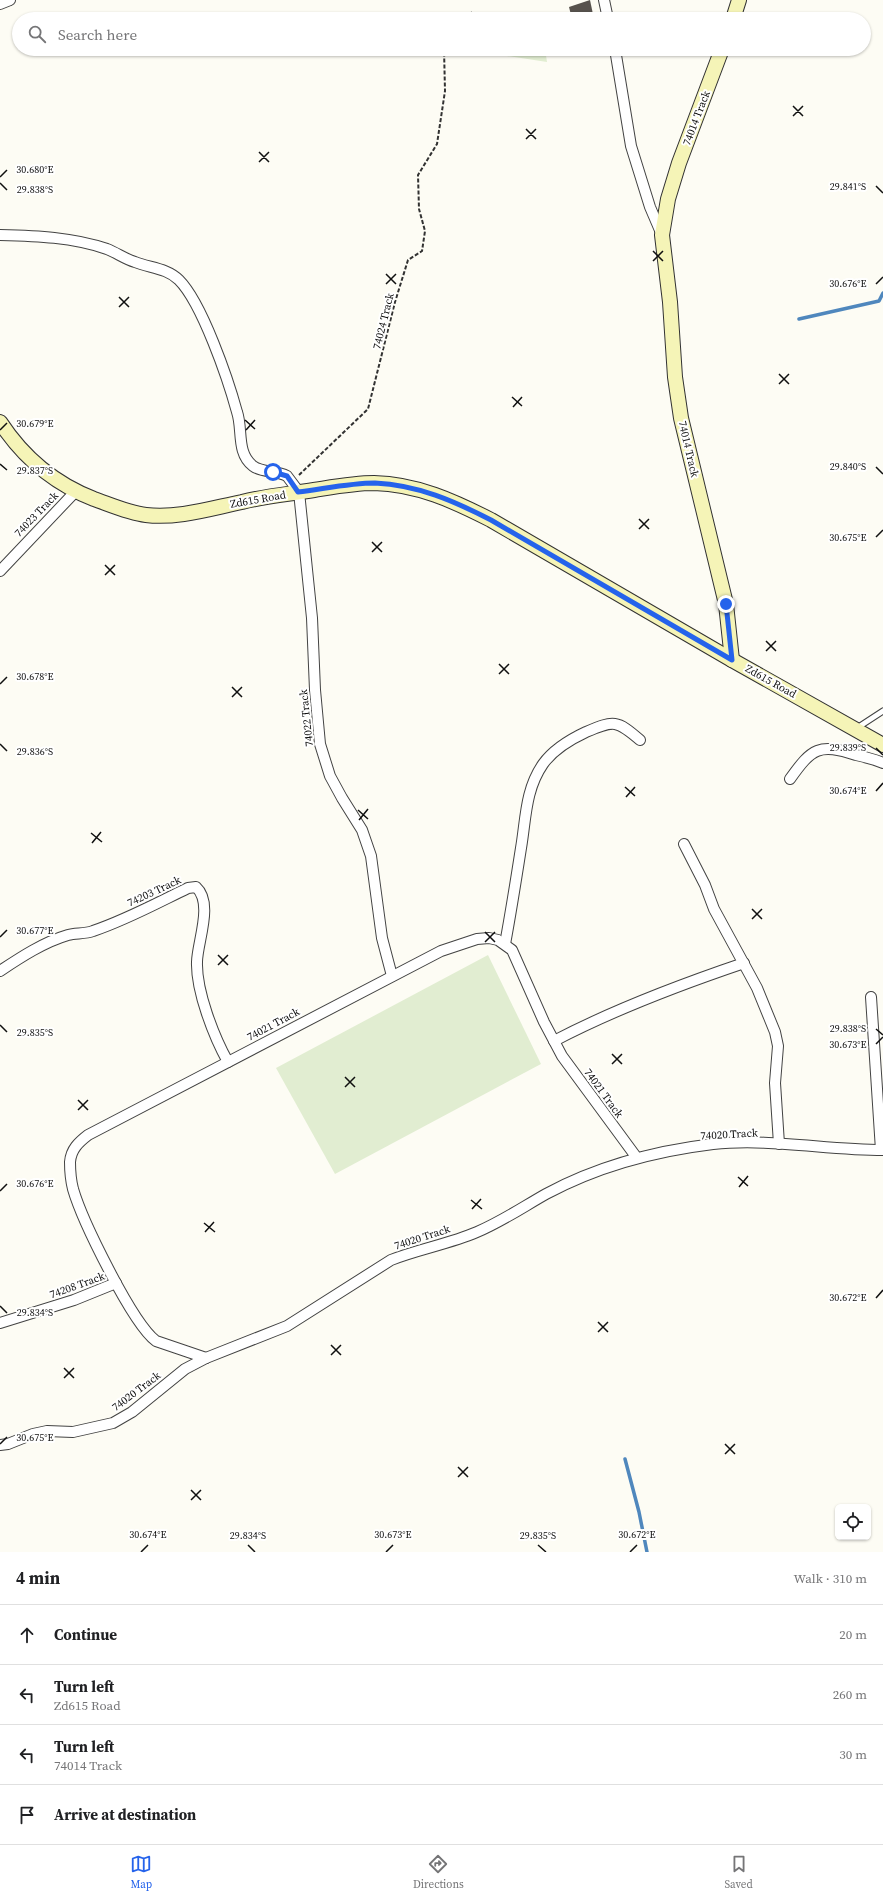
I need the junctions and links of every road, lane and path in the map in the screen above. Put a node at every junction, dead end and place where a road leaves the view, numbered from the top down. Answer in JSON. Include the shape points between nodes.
{"nodes":[{"id":1,"x":10,"y":0,"type":"edge"},
{"id":2,"x":604,"y":0,"type":"edge"},
{"id":3,"x":740,"y":0,"type":"edge"},
{"id":4,"x":0,"y":4,"type":"edge"},
{"id":5,"x":607,"y":12,"type":"edge"},
{"id":6,"x":736,"y":12,"type":"edge"},
{"id":7,"x":444,"y":56,"type":"edge"},
{"id":8,"x":616,"y":56,"type":"edge"},
{"id":9,"x":719,"y":56,"type":"edge"},
{"id":10,"x":0,"y":235,"type":"edge"},
{"id":11,"x":662,"y":235,"type":"junction"},
{"id":12,"x":0,"y":422,"type":"edge"},
{"id":13,"x":295,"y":487,"type":"junction"},
{"id":14,"x":75,"y":492,"type":"junction"},
{"id":15,"x":0,"y":571,"type":"edge"},
{"id":16,"x":732,"y":660,"type":"junction"},
{"id":17,"x":883,"y":711,"type":"edge"},
{"id":18,"x":855,"y":729,"type":"junction"},
{"id":19,"x":640,"y":740,"type":"dead end"},
{"id":20,"x":883,"y":745,"type":"edge"},
{"id":21,"x":883,"y":763,"type":"edge"},
{"id":22,"x":790,"y":779,"type":"dead end"},
{"id":23,"x":684,"y":844,"type":"dead end"},
{"id":24,"x":505,"y":944,"type":"junction"},
{"id":25,"x":744,"y":963,"type":"junction"},
{"id":26,"x":0,"y":971,"type":"edge"},
{"id":27,"x":392,"y":976,"type":"junction"},
{"id":28,"x":871,"y":997,"type":"dead end"},
{"id":29,"x":554,"y":1041,"type":"junction"},
{"id":30,"x":228,"y":1062,"type":"junction"},
{"id":31,"x":779,"y":1144,"type":"junction"},
{"id":32,"x":882,"y":1150,"type":"edge"},
{"id":33,"x":637,"y":1158,"type":"junction"},
{"id":34,"x":116,"y":1283,"type":"junction"},
{"id":35,"x":0,"y":1323,"type":"edge"},
{"id":36,"x":206,"y":1358,"type":"junction"},
{"id":37,"x":0,"y":1445,"type":"edge"}],
"edges":[{"from":1,"to":4,"type":"street"},
{"from":2,"to":5,"type":"street"},
{"from":3,"to":6,"type":"street"},
{"from":7,"to":13,"type":"path","name":"74024 Track","via":[[445,91],[438,144],[418,175],[419,209],[425,232],[422,251],[408,260],[368,409]]},
{"from":8,"to":11,"type":"street","name":"74014 Track","via":[[631,146],[650,207]]},
{"from":9,"to":11,"type":"street","name":"74014 Track","via":[[679,163],[668,200]]},
{"from":10,"to":13,"type":"street","via":[[63,238],[162,269],[178,279],[189,292],[214,347],[237,412],[240,442],[248,461],[258,469],[282,474]]},
{"from":11,"to":16,"type":"street","name":"74014 Track","via":[[681,418],[726,604]]},
{"from":12,"to":14,"type":"street","name":"Zd615 Road","via":[[11,438],[42,470]]},
{"from":13,"to":14,"type":"street","name":"Zd615 Road","via":[[178,514],[146,515]]},
{"from":13,"to":16,"type":"street","name":"Zd615 Road","via":[[374,483],[428,492],[458,503]]},
{"from":13,"to":27,"type":"street","name":"74022 Track","via":[[312,618],[320,744],[330,776],[362,830],[372,856],[382,938]]},
{"from":14,"to":15,"type":"street","name":"74023 Track"},
{"from":16,"to":18,"type":"street","name":"Zd615 Road"},
{"from":17,"to":18,"type":"lane"},
{"from":18,"to":20,"type":"street","name":"Zd615 Road"},
{"from":19,"to":24,"type":"street","via":[[623,726],[616,723],[606,724],[575,737],[543,763],[531,785],[525,810]]},
{"from":21,"to":22,"type":"street","via":[[824,748],[812,754]]},
{"from":23,"to":25,"type":"street","via":[[714,909]]},
{"from":24,"to":27,"type":"street","name":"74021 Track","via":[[489,938],[477,938],[441,951]]},
{"from":24,"to":29,"type":"street","name":"74021 Track","via":[[516,957]]},
{"from":25,"to":29,"type":"street","via":[[642,999]]},
{"from":25,"to":31,"type":"street","via":[[775,1032],[778,1046],[775,1083]]},
{"from":26,"to":30,"type":"street","name":"74203 Track","via":[[22,956],[54,940],[91,932],[188,888],[196,887],[200,892],[204,912],[197,963],[198,977],[211,1029]]},
{"from":27,"to":30,"type":"street","name":"74021 Track"},
{"from":28,"to":32,"type":"street"},
{"from":29,"to":33,"type":"street","name":"74021 Track","via":[[562,1056]]},
{"from":30,"to":34,"type":"street","name":"74021 Track","via":[[88,1135],[73,1151],[70,1160],[73,1189],[86,1223]]},
{"from":31,"to":32,"type":"street","name":"74020 Track"},
{"from":31,"to":33,"type":"street","name":"74020 Track","via":[[714,1144]]},
{"from":33,"to":36,"type":"street","name":"74020 Track","via":[[574,1181],[476,1232],[391,1260],[287,1326]]},
{"from":34,"to":35,"type":"street","name":"74208 Track","via":[[74,1300]]},
{"from":34,"to":36,"type":"street","name":"74021 Track","via":[[149,1336],[156,1341]]},
{"from":36,"to":37,"type":"street","name":"74020 Track","via":[[185,1369],[132,1412],[113,1423],[73,1432],[47,1431]]}]}
